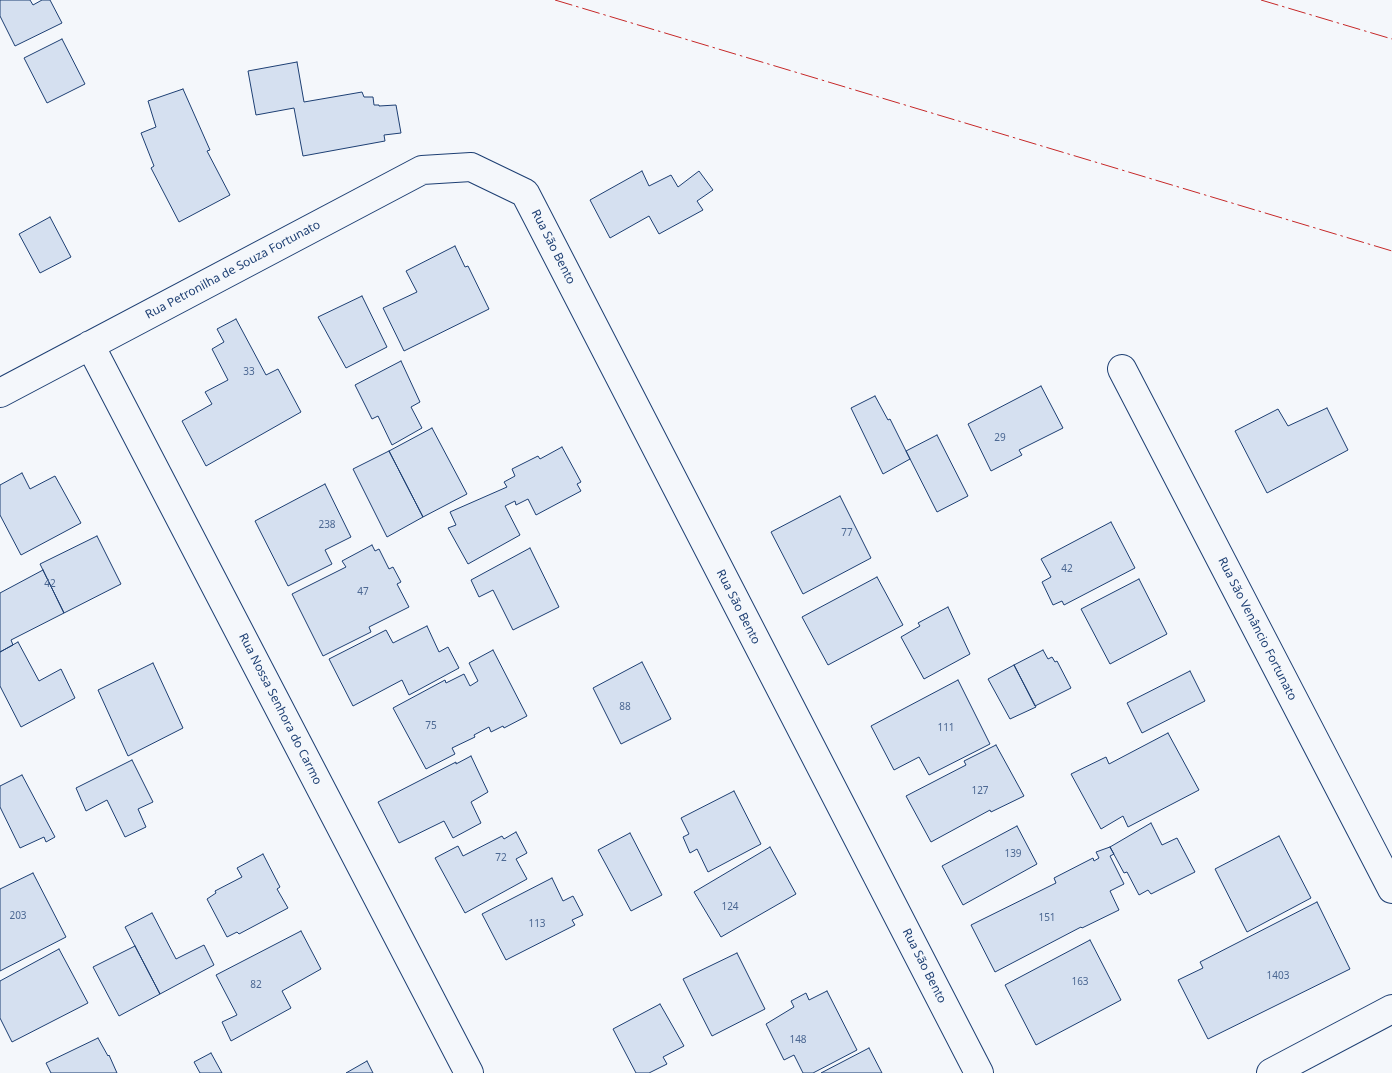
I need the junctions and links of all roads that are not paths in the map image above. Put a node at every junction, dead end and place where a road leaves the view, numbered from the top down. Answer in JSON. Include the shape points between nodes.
{"nodes":[{"id":1,"x":471,"y":167,"type":"joint"},
{"id":2,"x":90,"y":345,"type":"junction"},
{"id":3,"x":1122,"y":369,"type":"dead end"},
{"id":4,"x":0,"y":393,"type":"edge"},
{"id":5,"x":1392,"y":889,"type":"edge"},
{"id":6,"x":1392,"y":1009,"type":"edge"},
{"id":7,"x":469,"y":1073,"type":"edge"},
{"id":8,"x":979,"y":1073,"type":"edge"},
{"id":9,"x":1271,"y":1073,"type":"edge"}],
"edges":[{"from":1,"to":2,"type":"street","name":"Rua Petronilha de Souza Fortunato","via":[[422,170]]},
{"from":1,"to":8,"type":"street","name":"Rua São Bento","via":[[525,193]]},
{"from":2,"to":4,"type":"street","name":"Rua Petronilha de Souza Fortunato"},
{"from":2,"to":7,"type":"street","name":"Rua Nossa Senhora do Carmo"},
{"from":3,"to":5,"type":"street","name":"Rua São Venâncio Fortunato"},
{"from":6,"to":9,"type":"street"}]}
